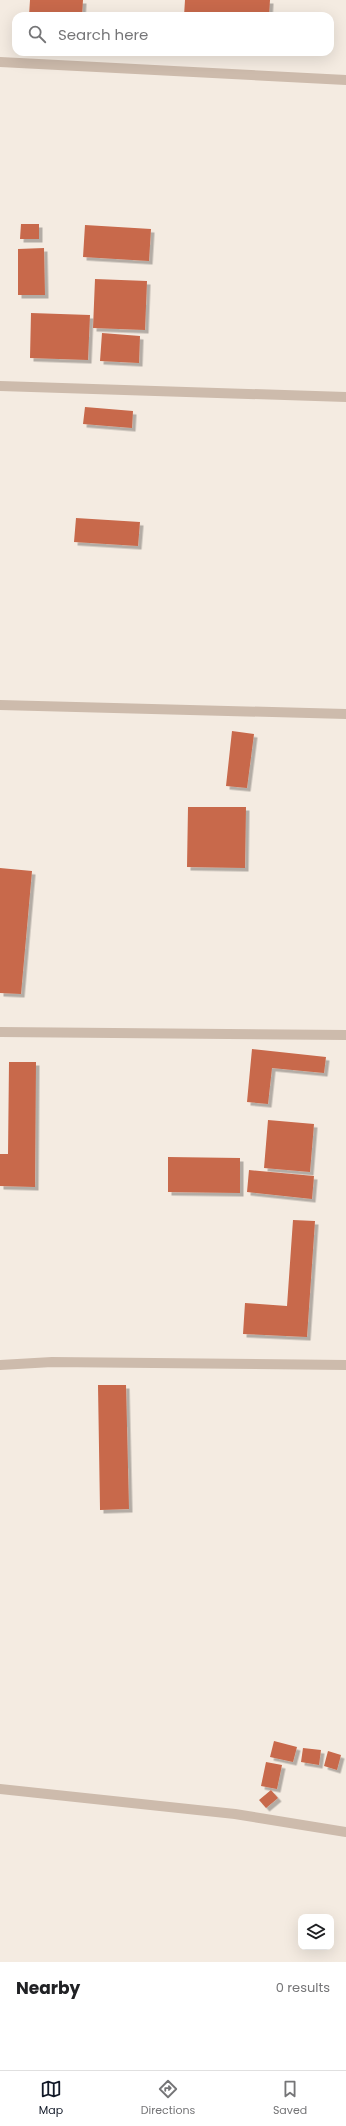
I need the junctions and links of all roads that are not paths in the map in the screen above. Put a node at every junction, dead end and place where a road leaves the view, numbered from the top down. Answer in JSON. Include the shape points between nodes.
{"nodes":[{"id":1,"x":0,"y":62,"type":"edge"},
{"id":2,"x":346,"y":80,"type":"edge"},
{"id":3,"x":0,"y":386,"type":"edge"},
{"id":4,"x":346,"y":397,"type":"edge"},
{"id":5,"x":0,"y":705,"type":"edge"},
{"id":6,"x":346,"y":714,"type":"edge"},
{"id":7,"x":0,"y":1032,"type":"edge"},
{"id":8,"x":346,"y":1035,"type":"edge"},
{"id":9,"x":0,"y":1365,"type":"edge"},
{"id":10,"x":346,"y":1365,"type":"edge"},
{"id":11,"x":0,"y":1789,"type":"edge"},
{"id":12,"x":346,"y":1832,"type":"edge"}],
"edges":[{"from":1,"to":2,"type":"street"},
{"from":3,"to":4,"type":"street"},
{"from":5,"to":6,"type":"street"},
{"from":7,"to":8,"type":"street"},
{"from":9,"to":10,"type":"street","via":[[52,1362]]},
{"from":11,"to":12,"type":"street","via":[[235,1814]]}]}
